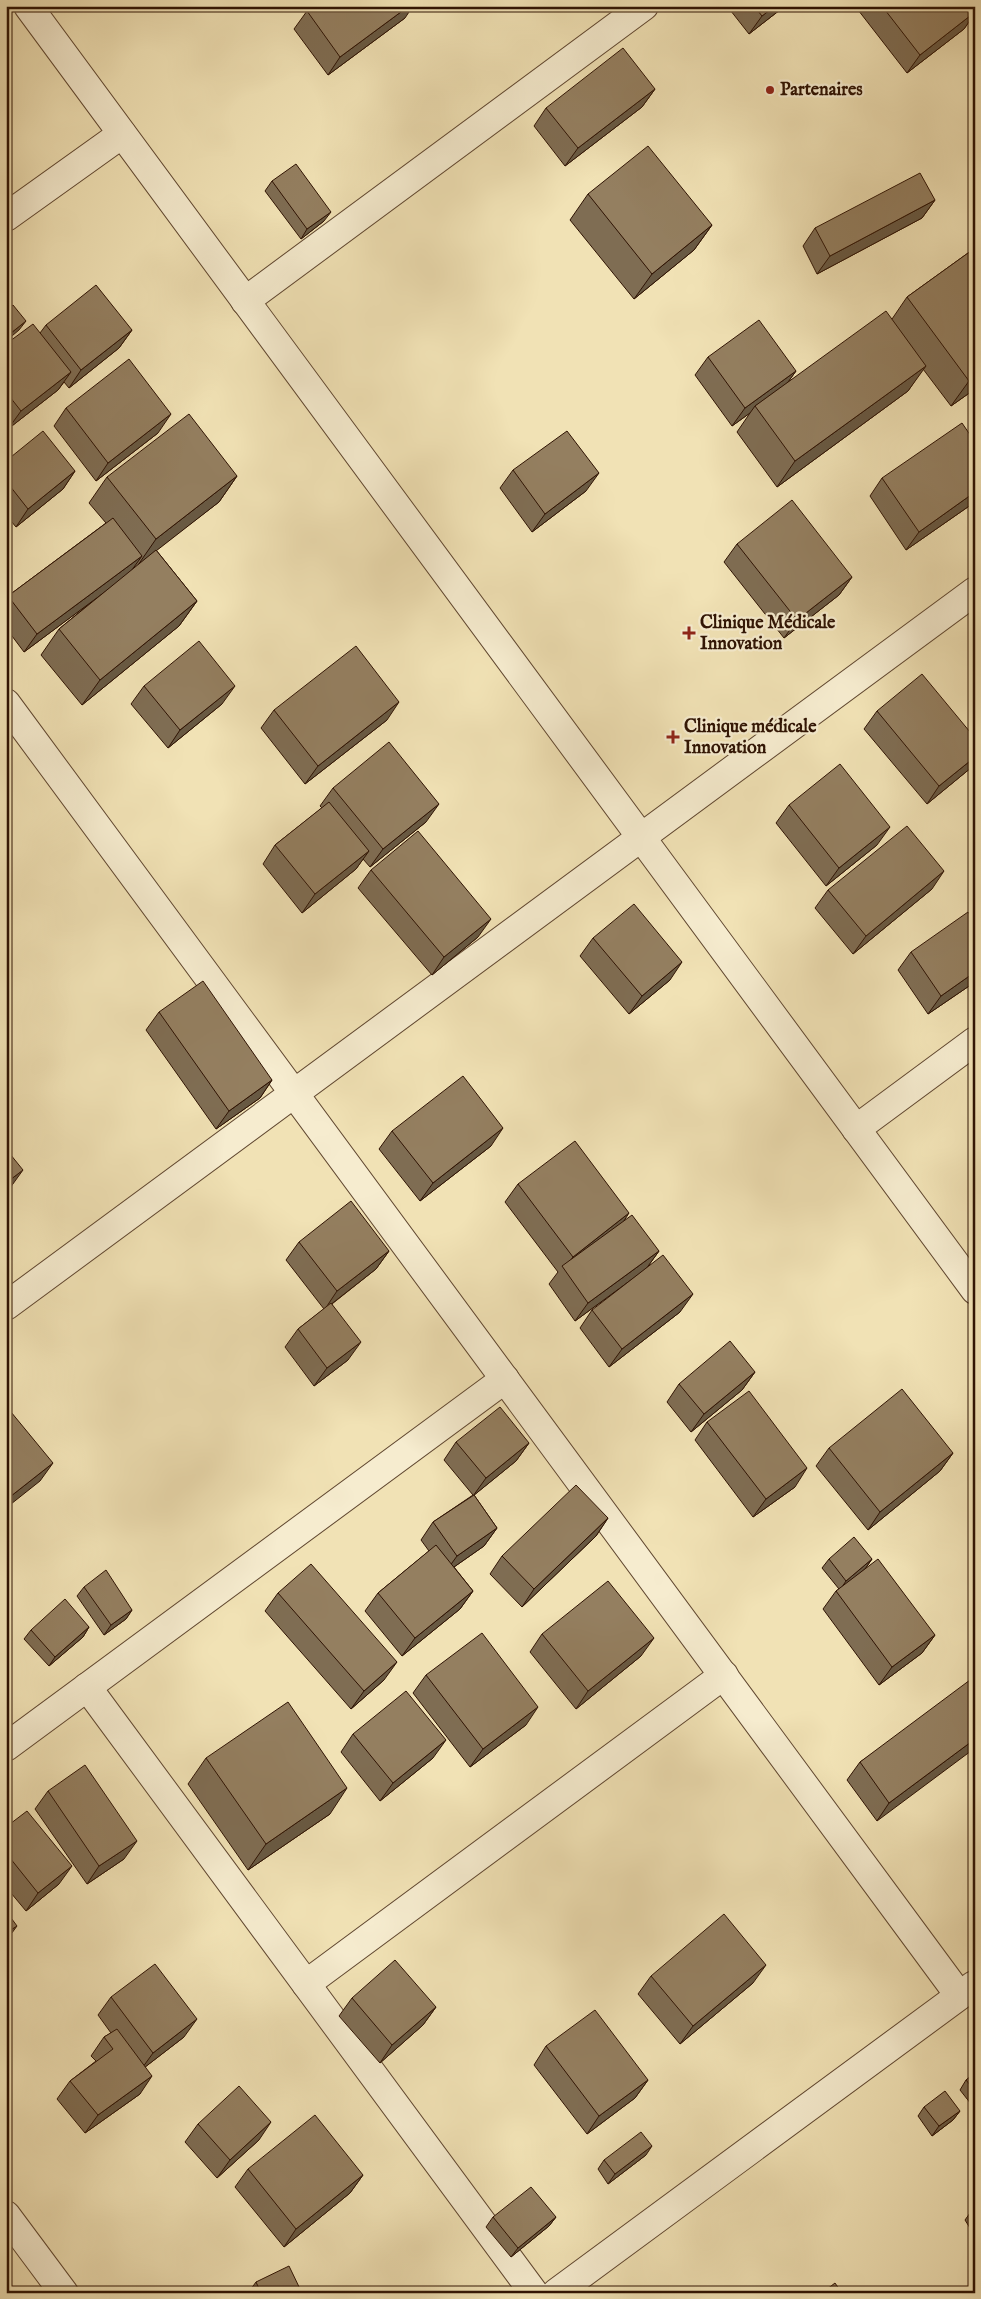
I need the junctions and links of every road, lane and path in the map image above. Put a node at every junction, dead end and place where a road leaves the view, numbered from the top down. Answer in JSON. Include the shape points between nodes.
{"nodes":[{"id":1,"x":28,"y":6,"type":"edge"},
{"id":2,"x":644,"y":6,"type":"edge"},
{"id":3,"x":122,"y":134,"type":"junction"},
{"id":4,"x":6,"y":217,"type":"edge"},
{"id":5,"x":245,"y":301,"type":"junction"},
{"id":6,"x":975,"y":591,"type":"edge"},
{"id":7,"x":6,"y":703,"type":"edge"},
{"id":8,"x":641,"y":838,"type":"junction"},
{"id":9,"x":975,"y":1042,"type":"edge"},
{"id":10,"x":294,"y":1093,"type":"junction"},
{"id":11,"x":856,"y":1129,"type":"junction"},
{"id":12,"x":975,"y":1290,"type":"edge"},
{"id":13,"x":6,"y":1306,"type":"edge"},
{"id":14,"x":505,"y":1379,"type":"junction"},
{"id":15,"x":724,"y":1676,"type":"junction"},
{"id":16,"x":87,"y":1687,"type":"junction"},
{"id":17,"x":6,"y":1746,"type":"edge"},
{"id":18,"x":306,"y":1984,"type":"junction"},
{"id":19,"x":967,"y":1990,"type":"edge"},
{"id":20,"x":6,"y":2215,"type":"edge"},
{"id":21,"x":64,"y":2293,"type":"edge"},
{"id":22,"x":534,"y":2293,"type":"edge"},
{"id":23,"x":556,"y":2293,"type":"edge"}],
"edges":[{"from":1,"to":3,"type":"street"},
{"from":2,"to":5,"type":"street"},
{"from":3,"to":4,"type":"street"},
{"from":3,"to":5,"type":"street"},
{"from":5,"to":8,"type":"street"},
{"from":6,"to":8,"type":"street"},
{"from":7,"to":10,"type":"street"},
{"from":8,"to":10,"type":"street"},
{"from":8,"to":11,"type":"street"},
{"from":9,"to":11,"type":"street"},
{"from":10,"to":13,"type":"street"},
{"from":10,"to":14,"type":"street"},
{"from":11,"to":12,"type":"street"},
{"from":14,"to":15,"type":"street"},
{"from":14,"to":16,"type":"street"},
{"from":15,"to":18,"type":"street"},
{"from":15,"to":19,"type":"street"},
{"from":16,"to":17,"type":"street"},
{"from":16,"to":18,"type":"street"},
{"from":18,"to":22,"type":"street"},
{"from":19,"to":23,"type":"street"},
{"from":20,"to":21,"type":"street"}]}
